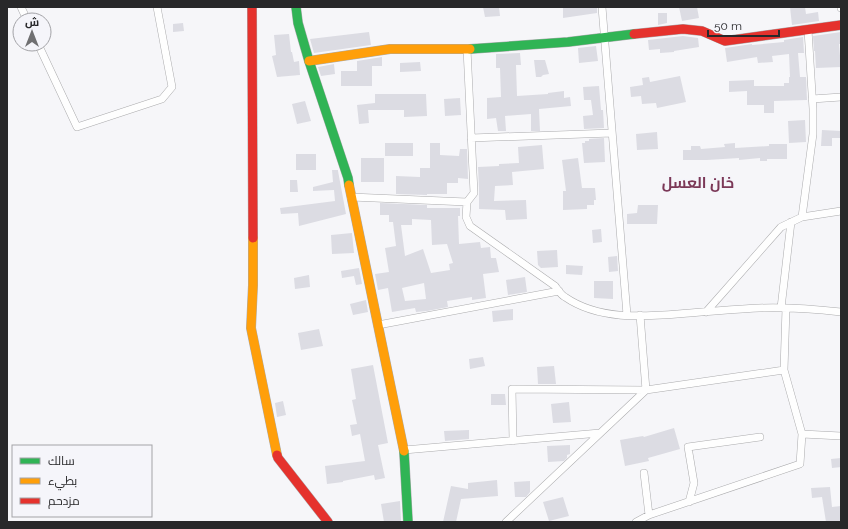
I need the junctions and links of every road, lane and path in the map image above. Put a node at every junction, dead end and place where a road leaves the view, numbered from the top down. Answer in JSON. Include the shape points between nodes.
{"nodes":[{"id":1,"x":157,"y":7,"type":"edge"},
{"id":2,"x":252,"y":7,"type":"edge"},
{"id":3,"x":296,"y":7,"type":"edge"},
{"id":4,"x":602,"y":7,"type":"edge"},
{"id":5,"x":841,"y":25,"type":"edge"},
{"id":6,"x":808,"y":30,"type":"junction"},
{"id":7,"x":604,"y":38,"type":"junction"},
{"id":8,"x":466,"y":49,"type":"junction"},
{"id":9,"x":42,"y":52,"type":"edge"},
{"id":10,"x":309,"y":61,"type":"junction"},
{"id":11,"x":841,"y":97,"type":"edge"},
{"id":12,"x":812,"y":99,"type":"junction"},
{"id":13,"x":612,"y":133,"type":"junction"},
{"id":14,"x":471,"y":138,"type":"junction"},
{"id":15,"x":352,"y":198,"type":"junction"},
{"id":16,"x":467,"y":202,"type":"junction"},
{"id":17,"x":841,"y":211,"type":"edge"},
{"id":18,"x":802,"y":218,"type":"junction"},
{"id":19,"x":791,"y":222,"type":"junction"},
{"id":20,"x":560,"y":292,"type":"junction"},
{"id":21,"x":784,"y":308,"type":"junction"},
{"id":22,"x":706,"y":312,"type":"junction"},
{"id":23,"x":841,"y":312,"type":"edge"},
{"id":24,"x":627,"y":315,"type":"junction"},
{"id":25,"x":640,"y":315,"type":"junction"},
{"id":26,"x":378,"y":325,"type":"junction"},
{"id":27,"x":784,"y":370,"type":"junction"},
{"id":28,"x":646,"y":390,"type":"junction"},
{"id":29,"x":600,"y":433,"type":"junction"},
{"id":30,"x":802,"y":434,"type":"junction"},
{"id":31,"x":841,"y":436,"type":"edge"},
{"id":32,"x":760,"y":437,"type":"dead end"},
{"id":33,"x":513,"y":441,"type":"junction"},
{"id":34,"x":404,"y":450,"type":"junction"},
{"id":35,"x":644,"y":473,"type":"dead end"},
{"id":36,"x":689,"y":502,"type":"junction"},
{"id":37,"x":649,"y":515,"type":"junction"},
{"id":38,"x":328,"y":522,"type":"edge"},
{"id":39,"x":408,"y":522,"type":"edge"},
{"id":40,"x":506,"y":522,"type":"edge"},
{"id":41,"x":636,"y":522,"type":"edge"}],
"edges":[{"from":1,"to":9,"type":"street","via":[[172,87],[162,99],[77,127]]},
{"from":2,"to":38,"type":"street","via":[[251,328],[278,458]]},
{"from":3,"to":10,"type":"street"},
{"from":4,"to":7,"type":"street"},
{"from":5,"to":6,"type":"street"},
{"from":6,"to":7,"type":"street","via":[[725,42],[702,31],[683,29]]},
{"from":6,"to":12,"type":"street"},
{"from":7,"to":8,"type":"street"},
{"from":7,"to":13,"type":"street"},
{"from":8,"to":10,"type":"street","via":[[390,49]]},
{"from":8,"to":14,"type":"street"},
{"from":10,"to":15,"type":"street","via":[[348,178]]},
{"from":11,"to":12,"type":"street"},
{"from":12,"to":18,"type":"street","via":[[813,134]]},
{"from":13,"to":14,"type":"street"},
{"from":13,"to":24,"type":"street"},
{"from":14,"to":16,"type":"street","via":[[474,193]]},
{"from":15,"to":16,"type":"street"},
{"from":15,"to":26,"type":"street"},
{"from":16,"to":20,"type":"street","via":[[466,217],[470,226]]},
{"from":17,"to":18,"type":"street"},
{"from":18,"to":19,"type":"street"},
{"from":19,"to":21,"type":"street"},
{"from":19,"to":22,"type":"street","via":[[781,227]]},
{"from":20,"to":24,"type":"street","via":[[564,297],[582,306],[605,313]]},
{"from":20,"to":26,"type":"street"},
{"from":21,"to":22,"type":"street"},
{"from":21,"to":23,"type":"street"},
{"from":21,"to":27,"type":"street"},
{"from":22,"to":25,"type":"street"},
{"from":24,"to":25,"type":"street"},
{"from":25,"to":28,"type":"street"},
{"from":26,"to":34,"type":"street"},
{"from":27,"to":28,"type":"street"},
{"from":27,"to":30,"type":"street"},
{"from":28,"to":29,"type":"street"},
{"from":28,"to":33,"type":"street","via":[[512,390]]},
{"from":29,"to":33,"type":"street"},
{"from":29,"to":40,"type":"street"},
{"from":30,"to":31,"type":"street"},
{"from":30,"to":36,"type":"street","via":[[800,464]]},
{"from":32,"to":36,"type":"street","via":[[688,447],[694,484]]},
{"from":33,"to":34,"type":"street"},
{"from":34,"to":39,"type":"street"},
{"from":35,"to":37,"type":"street"},
{"from":36,"to":37,"type":"street"},
{"from":37,"to":41,"type":"street"}]}
